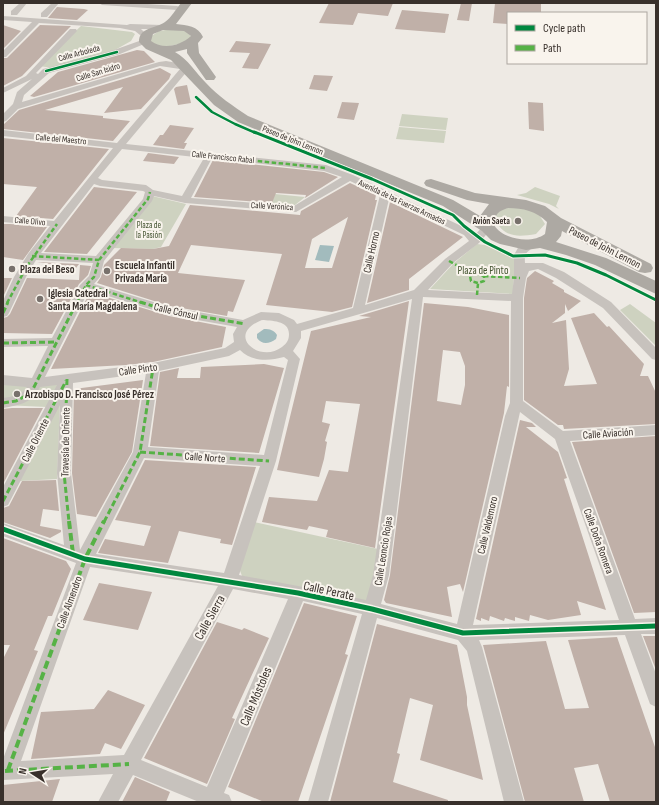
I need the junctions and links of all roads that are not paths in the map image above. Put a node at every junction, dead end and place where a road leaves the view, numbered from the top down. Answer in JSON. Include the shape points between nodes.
{"nodes":[{"id":1,"x":24,"y":3,"type":"edge"},
{"id":2,"x":56,"y":3,"type":"edge"},
{"id":3,"x":102,"y":3,"type":"edge"},
{"id":4,"x":187,"y":3,"type":"edge"},
{"id":5,"x":197,"y":3,"type":"edge"},
{"id":6,"x":122,"y":4,"type":"edge"},
{"id":7,"x":177,"y":8,"type":"dead end"},
{"id":8,"x":110,"y":17,"type":"dead end"},
{"id":9,"x":7,"y":18,"type":"edge"},
{"id":10,"x":41,"y":18,"type":"junction"},
{"id":11,"x":120,"y":26,"type":"junction"},
{"id":12,"x":164,"y":27,"type":"junction"},
{"id":13,"x":187,"y":28,"type":"junction"},
{"id":14,"x":73,"y":30,"type":"dead end"},
{"id":15,"x":192,"y":43,"type":"junction"},
{"id":16,"x":150,"y":44,"type":"junction"},
{"id":17,"x":3,"y":55,"type":"edge"},
{"id":18,"x":186,"y":66,"type":"junction"},
{"id":19,"x":42,"y":69,"type":"junction"},
{"id":20,"x":3,"y":92,"type":"edge"},
{"id":21,"x":20,"y":94,"type":"junction"},
{"id":22,"x":37,"y":101,"type":"junction"},
{"id":23,"x":15,"y":107,"type":"junction"},
{"id":24,"x":3,"y":119,"type":"edge"},
{"id":25,"x":3,"y":133,"type":"edge"},
{"id":26,"x":120,"y":146,"type":"junction"},
{"id":27,"x":210,"y":156,"type":"junction"},
{"id":28,"x":326,"y":168,"type":"joint"},
{"id":29,"x":350,"y":177,"type":"junction"},
{"id":30,"x":92,"y":180,"type":"junction"},
{"id":31,"x":150,"y":192,"type":"junction"},
{"id":32,"x":385,"y":194,"type":"junction"},
{"id":33,"x":186,"y":200,"type":"junction"},
{"id":34,"x":507,"y":203,"type":"junction"},
{"id":35,"x":3,"y":219,"type":"edge"},
{"id":36,"x":554,"y":221,"type":"junction"},
{"id":37,"x":58,"y":224,"type":"junction"},
{"id":38,"x":487,"y":227,"type":"junction"},
{"id":39,"x":475,"y":241,"type":"junction"},
{"id":40,"x":535,"y":244,"type":"junction"},
{"id":41,"x":32,"y":256,"type":"junction"},
{"id":42,"x":99,"y":260,"type":"junction"},
{"id":43,"x":656,"y":273,"type":"edge"},
{"id":44,"x":520,"y":278,"type":"junction"},
{"id":45,"x":86,"y":285,"type":"junction"},
{"id":46,"x":656,"y":288,"type":"edge"},
{"id":47,"x":418,"y":293,"type":"junction"},
{"id":48,"x":517,"y":298,"type":"junction"},
{"id":49,"x":5,"y":301,"type":"edge"},
{"id":50,"x":358,"y":310,"type":"junction"},
{"id":51,"x":3,"y":313,"type":"edge"},
{"id":52,"x":245,"y":324,"type":"junction"},
{"id":53,"x":295,"y":329,"type":"junction"},
{"id":54,"x":56,"y":342,"type":"junction"},
{"id":55,"x":3,"y":343,"type":"edge"},
{"id":56,"x":240,"y":344,"type":"junction"},
{"id":57,"x":286,"y":351,"type":"junction"},
{"id":58,"x":656,"y":356,"type":"edge"},
{"id":59,"x":153,"y":368,"type":"junction"},
{"id":60,"x":67,"y":379,"type":"junction"},
{"id":61,"x":3,"y":380,"type":"edge"},
{"id":62,"x":35,"y":383,"type":"junction"},
{"id":63,"x":3,"y":403,"type":"edge"},
{"id":64,"x":517,"y":403,"type":"junction"},
{"id":65,"x":656,"y":430,"type":"edge"},
{"id":66,"x":561,"y":436,"type":"junction"},
{"id":67,"x":140,"y":452,"type":"junction"},
{"id":68,"x":269,"y":461,"type":"junction"},
{"id":69,"x":3,"y":501,"type":"edge"},
{"id":70,"x":3,"y":529,"type":"edge"},
{"id":71,"x":79,"y":556,"type":"junction"},
{"id":72,"x":229,"y":581,"type":"junction"},
{"id":73,"x":298,"y":594,"type":"junction"},
{"id":74,"x":372,"y":609,"type":"junction"},
{"id":75,"x":656,"y":626,"type":"edge"},
{"id":76,"x":630,"y":628,"type":"junction"},
{"id":77,"x":463,"y":633,"type":"junction"},
{"id":78,"x":656,"y":698,"type":"edge"},
{"id":79,"x":129,"y":764,"type":"junction"},
{"id":80,"x":5,"y":771,"type":"edge"},
{"id":81,"x":217,"y":800,"type":"edge"},
{"id":82,"x":108,"y":802,"type":"edge"},
{"id":83,"x":318,"y":802,"type":"edge"},
{"id":84,"x":514,"y":802,"type":"edge"}],
"edges":[{"from":1,"to":9,"type":"street"},
{"from":2,"to":10,"type":"street"},
{"from":3,"to":6,"type":"street"},
{"from":4,"to":12,"type":"highway","via":[[173,21]]},
{"from":5,"to":13,"type":"highway","via":[[188,19]]},
{"from":6,"to":7,"type":"street"},
{"from":6,"to":8,"type":"street"},
{"from":9,"to":10,"type":"street"},
{"from":10,"to":11,"type":"street"},
{"from":10,"to":17,"type":"street"},
{"from":11,"to":12,"type":"street"},
{"from":11,"to":16,"type":"street","via":[[137,29]]},
{"from":12,"to":13,"type":"highway"},
{"from":12,"to":16,"type":"highway","via":[[149,32]]},
{"from":13,"to":15,"type":"highway","name":"Paseo de John Lennon","via":[[197,37]]},
{"from":14,"to":19,"type":"street"},
{"from":15,"to":16,"type":"highway","via":[[178,48]]},
{"from":15,"to":34,"type":"highway","name":"Paseo de John Lennon","via":[[193,53],[208,75],[222,90],[254,114],[451,191]]},
{"from":16,"to":18,"type":"highway","name":"Paseo de John Lennon"},
{"from":16,"to":19,"type":"street","name":"Calle Arboleda"},
{"from":18,"to":22,"type":"street","name":"Calle San Isidro","via":[[159,64]]},
{"from":18,"to":26,"type":"street"},
{"from":18,"to":38,"type":"highway","name":"Paseo de John Lennon","via":[[219,102],[243,119],[448,203]]},
{"from":19,"to":20,"type":"street"},
{"from":19,"to":21,"type":"street","name":"Calle Arboleda"},
{"from":20,"to":21,"type":"street"},
{"from":21,"to":22,"type":"street"},
{"from":21,"to":23,"type":"street","name":"Calle Arboleda"},
{"from":22,"to":23,"type":"street","name":"Calle San Isidro"},
{"from":23,"to":24,"type":"street","name":"Calle Arboleda"},
{"from":25,"to":26,"type":"street","name":"Calle del Maestro"},
{"from":26,"to":27,"type":"street","name":"Calle Francisco Rabal"},
{"from":26,"to":30,"type":"street"},
{"from":27,"to":28,"type":"street","name":"Calle Francisco Rabal"},
{"from":27,"to":33,"type":"street"},
{"from":28,"to":29,"type":"street","name":"Avenida de las Fuerzas Armadas"},
{"from":29,"to":32,"type":"street","name":"Avenida de las Fuerzas Armadas"},
{"from":29,"to":33,"type":"street","name":"Calle Verónica","via":[[296,209]]},
{"from":30,"to":31,"type":"street","via":[[146,188]]},
{"from":30,"to":37,"type":"street"},
{"from":31,"to":33,"type":"street"},
{"from":31,"to":42,"type":"street","via":[[148,199]]},
{"from":32,"to":39,"type":"street","name":"Avenida de las Fuerzas Armadas","via":[[468,233]]},
{"from":32,"to":50,"type":"street","name":"Calle Horno"},
{"from":34,"to":36,"type":"highway","via":[[526,204],[543,210]]},
{"from":34,"to":38,"type":"highway","via":[[492,209],[486,220]]},
{"from":35,"to":37,"type":"street","name":"Calle Olivo"},
{"from":36,"to":40,"type":"highway","via":[[553,236]]},
{"from":36,"to":43,"type":"highway","name":"Paseo de John Lennon"},
{"from":37,"to":41,"type":"street"},
{"from":38,"to":39,"type":"street"},
{"from":38,"to":40,"type":"highway","via":[[501,239],[520,244]]},
{"from":39,"to":47,"type":"street","via":[[449,262]]},
{"from":40,"to":44,"type":"street","name":"Calle Valdemoro","via":[[523,248],[519,255]]},
{"from":40,"to":46,"type":"highway","name":"Paseo de John Lennon","via":[[561,247],[589,255]]},
{"from":41,"to":42,"type":"street"},
{"from":41,"to":49,"type":"street"},
{"from":42,"to":45,"type":"street","via":[[94,277]]},
{"from":44,"to":48,"type":"street","name":"Calle Valdemoro"},
{"from":44,"to":58,"type":"street","via":[[528,266],[539,265],[560,275],[607,305]]},
{"from":45,"to":52,"type":"street","name":"Calle Cónsul","via":[[170,311]]},
{"from":45,"to":54,"type":"street"},
{"from":47,"to":48,"type":"street"},
{"from":47,"to":50,"type":"street"},
{"from":47,"to":74,"type":"street","name":"Calle Leoncio Rojas","via":[[381,575]]},
{"from":48,"to":64,"type":"street","name":"Calle Valdemoro"},
{"from":49,"to":51,"type":"street"},
{"from":50,"to":53,"type":"street"},
{"from":52,"to":53,"type":"street","via":[[254,319],[270,316],[286,319]]},
{"from":52,"to":56,"type":"street","via":[[239,334]]},
{"from":53,"to":57,"type":"street","via":[[296,340]]},
{"from":54,"to":55,"type":"street"},
{"from":54,"to":62,"type":"street"},
{"from":56,"to":57,"type":"street","via":[[245,350],[260,356]]},
{"from":56,"to":59,"type":"street","name":"Calle Pinto","via":[[229,352]]},
{"from":57,"to":68,"type":"street","name":"Calle Sierra","via":[[294,359]]},
{"from":59,"to":60,"type":"street","name":"Calle Pinto"},
{"from":59,"to":67,"type":"street","name":"Calle Almendro"},
{"from":60,"to":62,"type":"street","name":"Calle Pinto"},
{"from":60,"to":69,"type":"street","name":"Calle Oriente"},
{"from":60,"to":71,"type":"street","name":"Travesía de Oriente","via":[[64,473]]},
{"from":61,"to":62,"type":"street","name":"Calle Pinto"},
{"from":62,"to":63,"type":"street","via":[[31,393],[16,402]]},
{"from":64,"to":66,"type":"street"},
{"from":64,"to":77,"type":"street","name":"Calle Valdemoro"},
{"from":65,"to":66,"type":"street","name":"Calle Aviación"},
{"from":66,"to":76,"type":"street","name":"Calle Doña Romera"},
{"from":67,"to":68,"type":"street","name":"Calle Norte"},
{"from":67,"to":71,"type":"street","name":"Calle Almendro"},
{"from":68,"to":72,"type":"street","name":"Calle Sierra"},
{"from":70,"to":71,"type":"street","name":"Calle Perate"},
{"from":71,"to":72,"type":"street","name":"Calle Perate"},
{"from":71,"to":80,"type":"street","name":"Calle Almendro"},
{"from":72,"to":73,"type":"street","name":"Calle Perate"},
{"from":72,"to":79,"type":"street","name":"Calle Sierra"},
{"from":73,"to":74,"type":"street","name":"Calle Perate"},
{"from":73,"to":81,"type":"street","name":"Calle Móstoles"},
{"from":74,"to":77,"type":"street","name":"Calle Perate"},
{"from":74,"to":83,"type":"street","name":"Calle Leoncio Rojas"},
{"from":75,"to":76,"type":"street","name":"Calle Perate"},
{"from":76,"to":77,"type":"street","name":"Calle Perate"},
{"from":76,"to":78,"type":"street","name":"Calle Doña Romera"},
{"from":77,"to":84,"type":"street","via":[[474,647]]},
{"from":79,"to":80,"type":"street"},
{"from":79,"to":81,"type":"street"},
{"from":79,"to":82,"type":"street","name":"Calle Sierra"}]}
